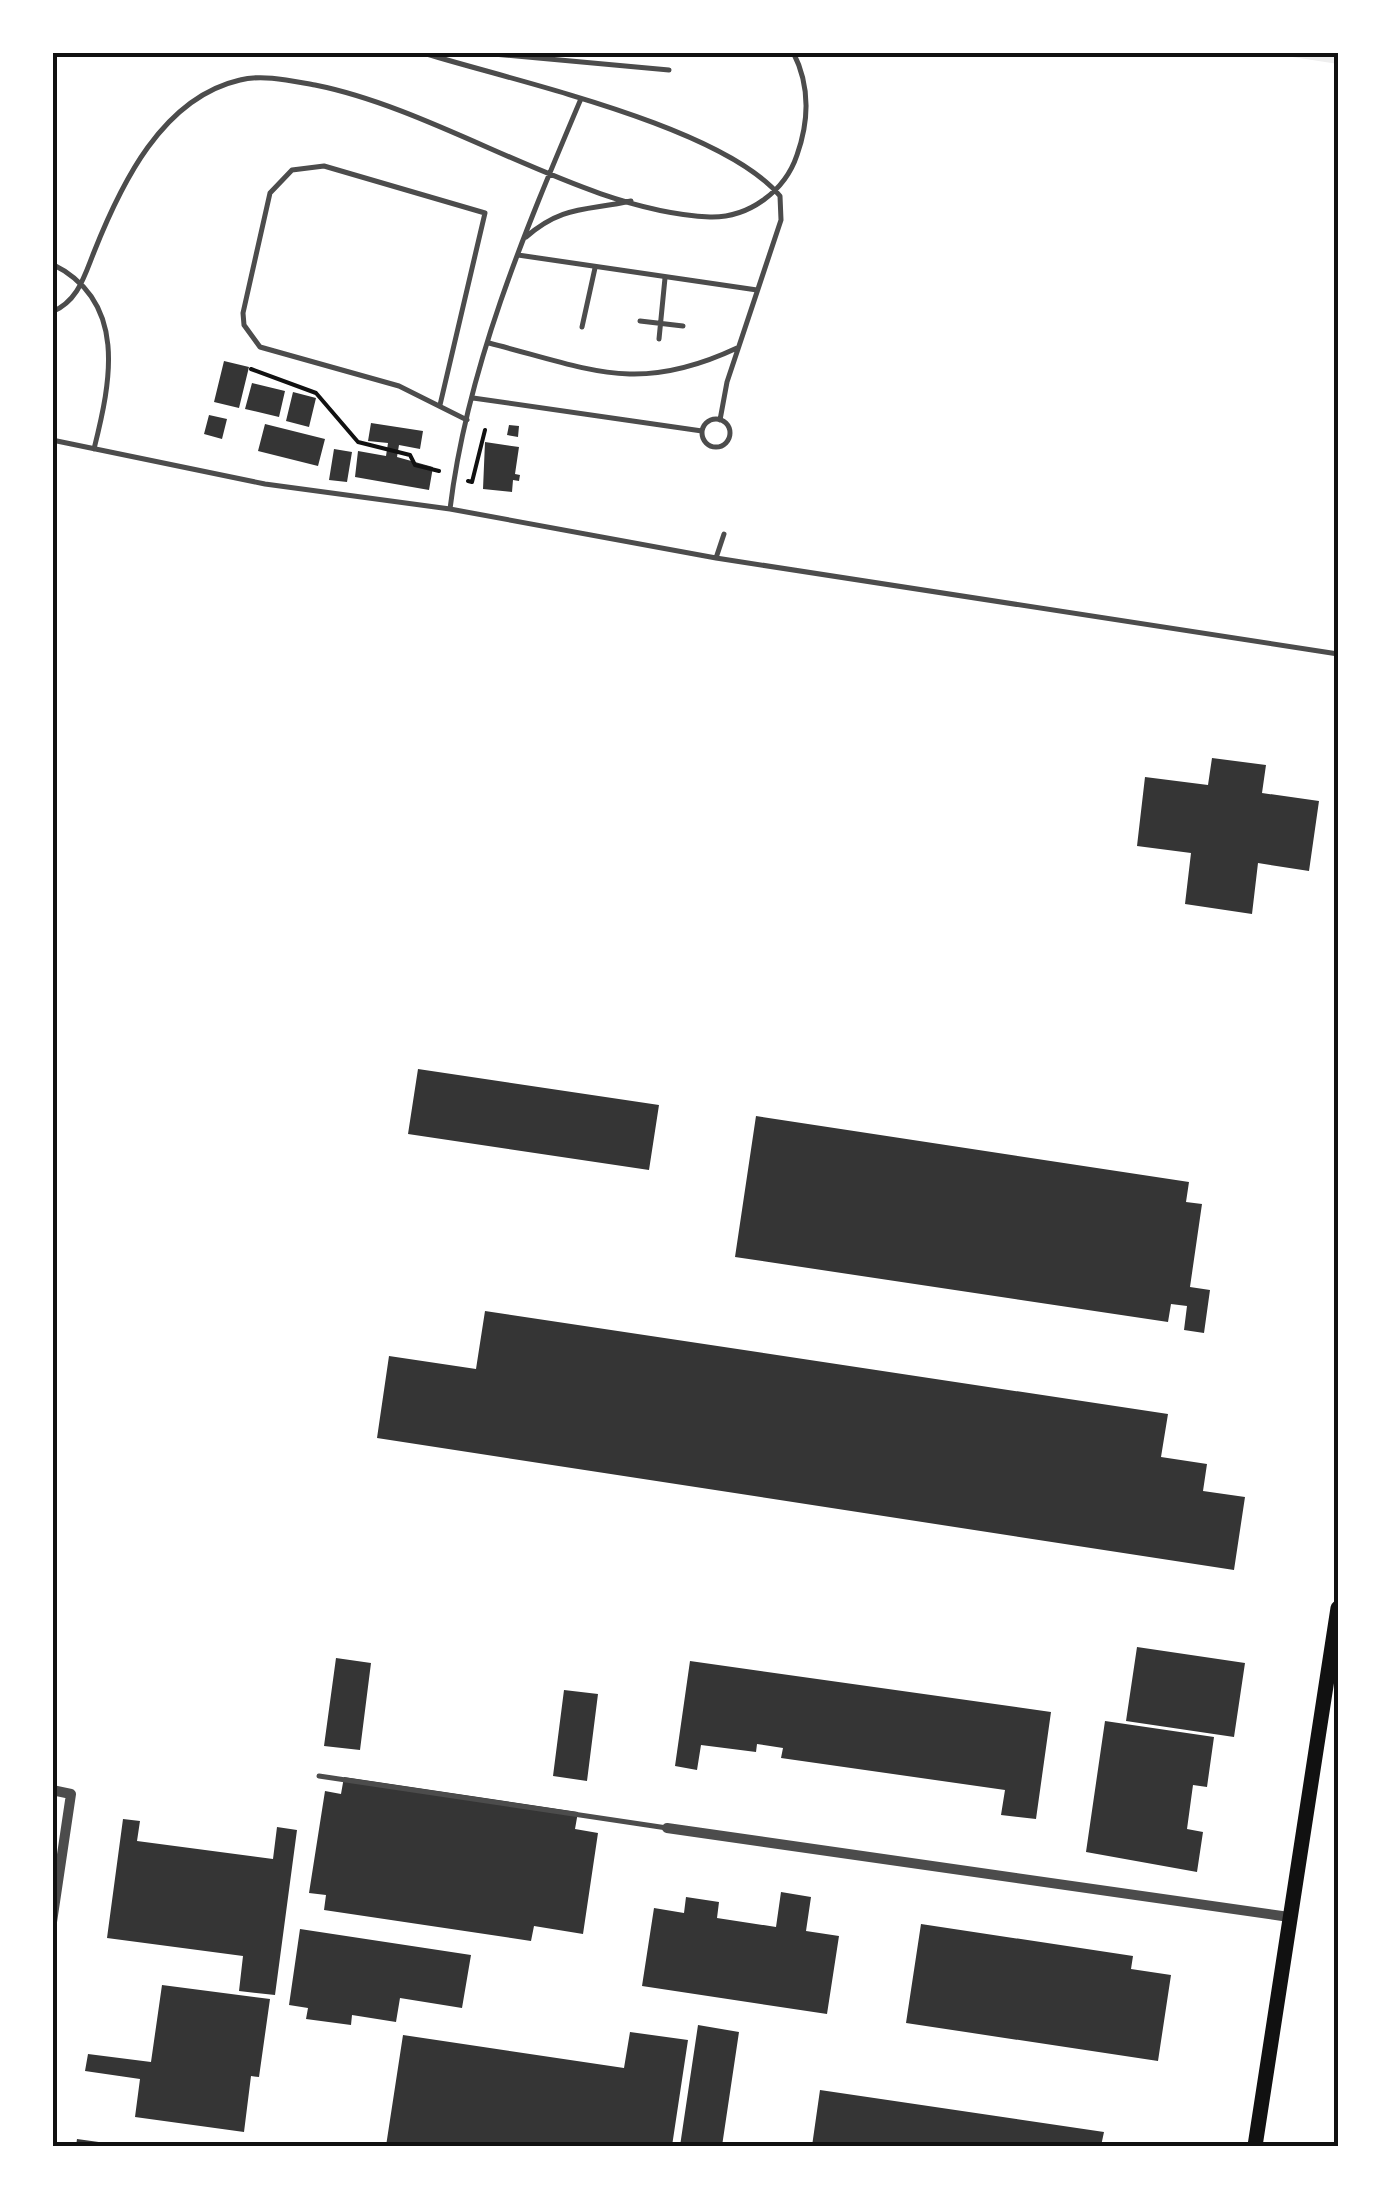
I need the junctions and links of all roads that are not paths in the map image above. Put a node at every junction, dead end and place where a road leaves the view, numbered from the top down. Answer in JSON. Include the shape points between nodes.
{"nodes":[{"id":1,"x":420,"y":52,"type":"edge"},
{"id":2,"x":471,"y":52,"type":"edge"},
{"id":3,"x":793,"y":52,"type":"edge"},
{"id":4,"x":669,"y":70,"type":"dead end"},
{"id":5,"x":580,"y":101,"type":"junction"},
{"id":6,"x":550,"y":173,"type":"junction"},
{"id":7,"x":774,"y":189,"type":"junction"},
{"id":8,"x":634,"y":200,"type":"junction"},
{"id":9,"x":524,"y":239,"type":"junction"},
{"id":10,"x":518,"y":256,"type":"junction"},
{"id":11,"x":52,"y":264,"type":"edge"},
{"id":12,"x":595,"y":268,"type":"junction"},
{"id":13,"x":665,"y":278,"type":"junction"},
{"id":14,"x":84,"y":282,"type":"junction"},
{"id":15,"x":758,"y":290,"type":"junction"},
{"id":16,"x":52,"y":312,"type":"edge"},
{"id":17,"x":640,"y":320,"type":"dead end"},
{"id":18,"x":660,"y":322,"type":"junction"},
{"id":19,"x":682,"y":326,"type":"dead end"},
{"id":20,"x":582,"y":327,"type":"dead end"},
{"id":21,"x":659,"y":339,"type":"dead end"},
{"id":22,"x":489,"y":343,"type":"junction"},
{"id":23,"x":737,"y":348,"type":"junction"},
{"id":24,"x":473,"y":398,"type":"junction"},
{"id":25,"x":440,"y":405,"type":"junction"},
{"id":26,"x":467,"y":420,"type":"junction"},
{"id":27,"x":720,"y":420,"type":"junction"},
{"id":28,"x":702,"y":432,"type":"junction"},
{"id":29,"x":52,"y":440,"type":"edge"},
{"id":30,"x":94,"y":448,"type":"junction"},
{"id":31,"x":450,"y":509,"type":"junction"},
{"id":32,"x":724,"y":534,"type":"dead end"},
{"id":33,"x":716,"y":558,"type":"junction"},
{"id":34,"x":1338,"y":654,"type":"edge"},
{"id":35,"x":1338,"y":1608,"type":"edge"},
{"id":36,"x":320,"y":1776,"type":"dead end"},
{"id":37,"x":52,"y":1790,"type":"edge"},
{"id":38,"x":666,"y":1828,"type":"joint"},
{"id":39,"x":1289,"y":1917,"type":"junction"},
{"id":40,"x":52,"y":1922,"type":"edge"},
{"id":41,"x":1255,"y":2146,"type":"edge"}],
"edges":[{"from":1,"to":5,"type":"lane"},
{"from":2,"to":4,"type":"lane"},
{"from":3,"to":7,"type":"lane","via":[[807,97],[804,132],[790,172]]},
{"from":5,"to":6,"type":"lane"},
{"from":5,"to":7,"type":"lane","via":[[685,134],[742,162]]},
{"from":6,"to":8,"type":"lane"},
{"from":6,"to":9,"type":"lane"},
{"from":6,"to":14,"type":"lane","via":[[349,92],[242,79],[193,99],[158,133],[118,198]]},
{"from":7,"to":8,"type":"lane","via":[[757,206],[711,217]]},
{"from":7,"to":15,"type":"lane","via":[[781,220]]},
{"from":8,"to":9,"type":"lane","via":[[569,210]]},
{"from":9,"to":10,"type":"lane"},
{"from":10,"to":12,"type":"lane"},
{"from":10,"to":22,"type":"lane"},
{"from":11,"to":14,"type":"lane"},
{"from":12,"to":13,"type":"lane"},
{"from":12,"to":20,"type":"lane"},
{"from":13,"to":15,"type":"lane"},
{"from":13,"to":18,"type":"lane"},
{"from":14,"to":16,"type":"lane","via":[[66,306]]},
{"from":14,"to":30,"type":"lane","via":[[107,333],[108,369]]},
{"from":15,"to":23,"type":"lane"},
{"from":17,"to":18,"type":"lane"},
{"from":18,"to":19,"type":"lane"},
{"from":18,"to":21,"type":"lane"},
{"from":22,"to":23,"type":"lane","via":[[628,376],[691,370]]},
{"from":22,"to":24,"type":"lane"},
{"from":23,"to":27,"type":"lane"},
{"from":24,"to":26,"type":"lane"},
{"from":24,"to":28,"type":"lane"},
{"from":25,"to":25,"type":"lane","via":[[485,213],[324,166],[292,170],[270,193],[266,209],[244,300],[251,338],[277,356],[399,386]]},
{"from":25,"to":26,"type":"lane"},
{"from":26,"to":31,"type":"lane"},
{"from":27,"to":28,"type":"lane","via":[[708,421]]},
{"from":27,"to":28,"type":"lane","via":[[729,428],[724,445],[711,447]]},
{"from":29,"to":30,"type":"lane"},
{"from":30,"to":31,"type":"lane","via":[[265,484]]},
{"from":31,"to":33,"type":"lane"},
{"from":32,"to":33,"type":"lane"},
{"from":33,"to":34,"type":"lane"},
{"from":35,"to":39,"type":"main road"},
{"from":36,"to":38,"type":"lane"},
{"from":37,"to":40,"type":"street","via":[[71,1794]]},
{"from":38,"to":39,"type":"street"},
{"from":39,"to":41,"type":"main road"}]}
